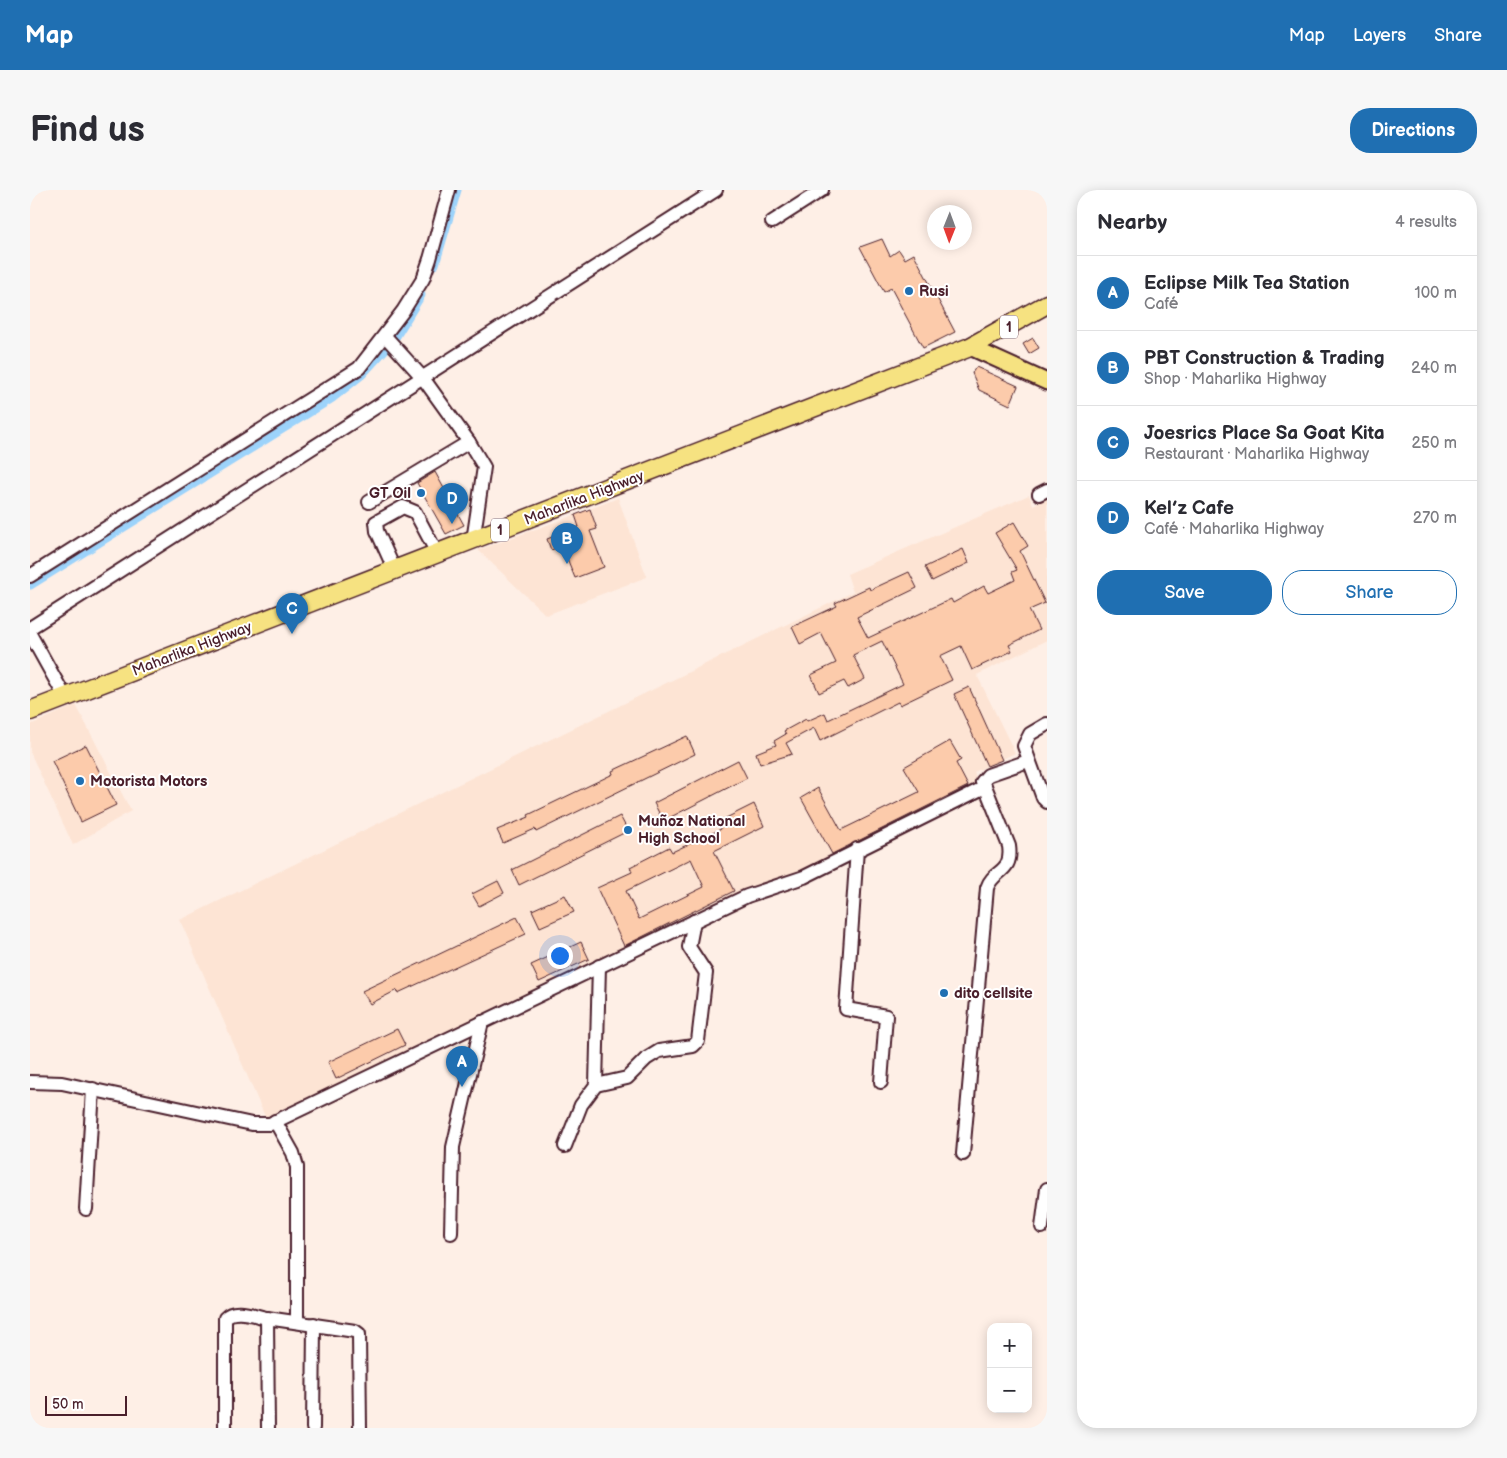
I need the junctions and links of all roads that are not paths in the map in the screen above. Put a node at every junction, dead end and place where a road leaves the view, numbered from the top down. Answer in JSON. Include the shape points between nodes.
{"nodes":[{"id":1,"x":449,"y":190,"type":"edge"},
{"id":2,"x":716,"y":190,"type":"edge"},
{"id":3,"x":822,"y":190,"type":"edge"},
{"id":4,"x":772,"y":222,"type":"dead end"},
{"id":5,"x":1047,"y":304,"type":"edge"},
{"id":6,"x":384,"y":336,"type":"junction"},
{"id":7,"x":970,"y":348,"type":"junction"},
{"id":8,"x":423,"y":378,"type":"junction"},
{"id":9,"x":1047,"y":382,"type":"edge"},
{"id":10,"x":469,"y":442,"type":"junction"},
{"id":11,"x":369,"y":502,"type":"dead end"},
{"id":12,"x":473,"y":541,"type":"junction"},
{"id":13,"x":438,"y":555,"type":"junction"},
{"id":14,"x":394,"y":571,"type":"junction"},
{"id":15,"x":30,"y":576,"type":"edge"},
{"id":16,"x":30,"y":628,"type":"edge"},
{"id":17,"x":30,"y":634,"type":"edge"},
{"id":18,"x":65,"y":697,"type":"junction"},
{"id":19,"x":30,"y":711,"type":"edge"},
{"id":20,"x":1047,"y":724,"type":"edge"},
{"id":21,"x":1028,"y":761,"type":"junction"},
{"id":22,"x":985,"y":786,"type":"junction"},
{"id":23,"x":1047,"y":802,"type":"edge"},
{"id":24,"x":857,"y":849,"type":"junction"},
{"id":25,"x":694,"y":921,"type":"junction"},
{"id":26,"x":599,"y":966,"type":"junction"},
{"id":27,"x":482,"y":1022,"type":"junction"},
{"id":28,"x":30,"y":1082,"type":"edge"},
{"id":29,"x":881,"y":1082,"type":"dead end"},
{"id":30,"x":596,"y":1085,"type":"junction"},
{"id":31,"x":93,"y":1089,"type":"junction"},
{"id":32,"x":275,"y":1121,"type":"junction"},
{"id":33,"x":565,"y":1146,"type":"dead end"},
{"id":34,"x":964,"y":1154,"type":"dead end"},
{"id":35,"x":1047,"y":1189,"type":"edge"},
{"id":36,"x":86,"y":1209,"type":"dead end"},
{"id":37,"x":1042,"y":1227,"type":"dead end"},
{"id":38,"x":451,"y":1233,"type":"dead end"},
{"id":39,"x":267,"y":1318,"type":"junction"},
{"id":40,"x":297,"y":1322,"type":"junction"},
{"id":41,"x":314,"y":1324,"type":"junction"},
{"id":42,"x":225,"y":1428,"type":"edge"},
{"id":43,"x":268,"y":1428,"type":"edge"},
{"id":44,"x":314,"y":1428,"type":"edge"},
{"id":45,"x":360,"y":1428,"type":"edge"}],
"edges":[{"from":1,"to":6,"type":"street","via":[[423,279]]},
{"from":2,"to":8,"type":"street"},
{"from":3,"to":4,"type":"street"},
{"from":5,"to":7,"type":"highway","name":"Maharlika Highway","number":"1"},
{"from":6,"to":8,"type":"street"},
{"from":6,"to":15,"type":"street","via":[[353,373]]},
{"from":7,"to":9,"type":"main road"},
{"from":7,"to":12,"type":"highway","name":"Maharlika Highway","number":"1"},
{"from":8,"to":10,"type":"street"},
{"from":8,"to":16,"type":"street"},
{"from":10,"to":11,"type":"street"},
{"from":10,"to":12,"type":"street","via":[[482,462],[485,475]]},
{"from":12,"to":13,"type":"highway","name":"Maharlika Highway","number":"1"},
{"from":13,"to":14,"type":"highway","name":"Maharlika Highway","number":"1"},
{"from":13,"to":14,"type":"street","via":[[416,512],[403,507],[376,522]]},
{"from":14,"to":18,"type":"highway","name":"Maharlika Highway","number":"1"},
{"from":17,"to":18,"type":"street"},
{"from":18,"to":19,"type":"highway","name":"Maharlika Highway","number":"1"},
{"from":20,"to":21,"type":"street","via":[[1025,740]]},
{"from":21,"to":22,"type":"street","via":[[988,775],[982,782]]},
{"from":21,"to":23,"type":"street"},
{"from":22,"to":24,"type":"street"},
{"from":22,"to":34,"type":"street","via":[[1009,846],[1010,859],[987,888]]},
{"from":24,"to":25,"type":"street","via":[[804,877],[747,896]]},
{"from":24,"to":29,"type":"street","via":[[846,1009],[886,1016]]},
{"from":25,"to":26,"type":"street"},
{"from":25,"to":30,"type":"street","via":[[689,947],[706,973],[698,1041],[693,1046],[659,1051],[627,1078]]},
{"from":26,"to":27,"type":"street"},
{"from":26,"to":30,"type":"street"},
{"from":27,"to":32,"type":"street"},
{"from":27,"to":38,"type":"street","via":[[453,1147]]},
{"from":28,"to":31,"type":"street","via":[[54,1082]]},
{"from":30,"to":33,"type":"street","via":[[582,1105]]},
{"from":31,"to":32,"type":"street","via":[[252,1124],[265,1125]]},
{"from":31,"to":36,"type":"street"},
{"from":32,"to":40,"type":"street","via":[[297,1166]]},
{"from":35,"to":37,"type":"street"},
{"from":39,"to":40,"type":"street"},
{"from":39,"to":42,"type":"street","via":[[236,1312],[225,1318]]},
{"from":39,"to":43,"type":"street"},
{"from":40,"to":41,"type":"street"},
{"from":41,"to":44,"type":"street"},
{"from":41,"to":45,"type":"street","via":[[355,1331],[360,1336]]}]}
